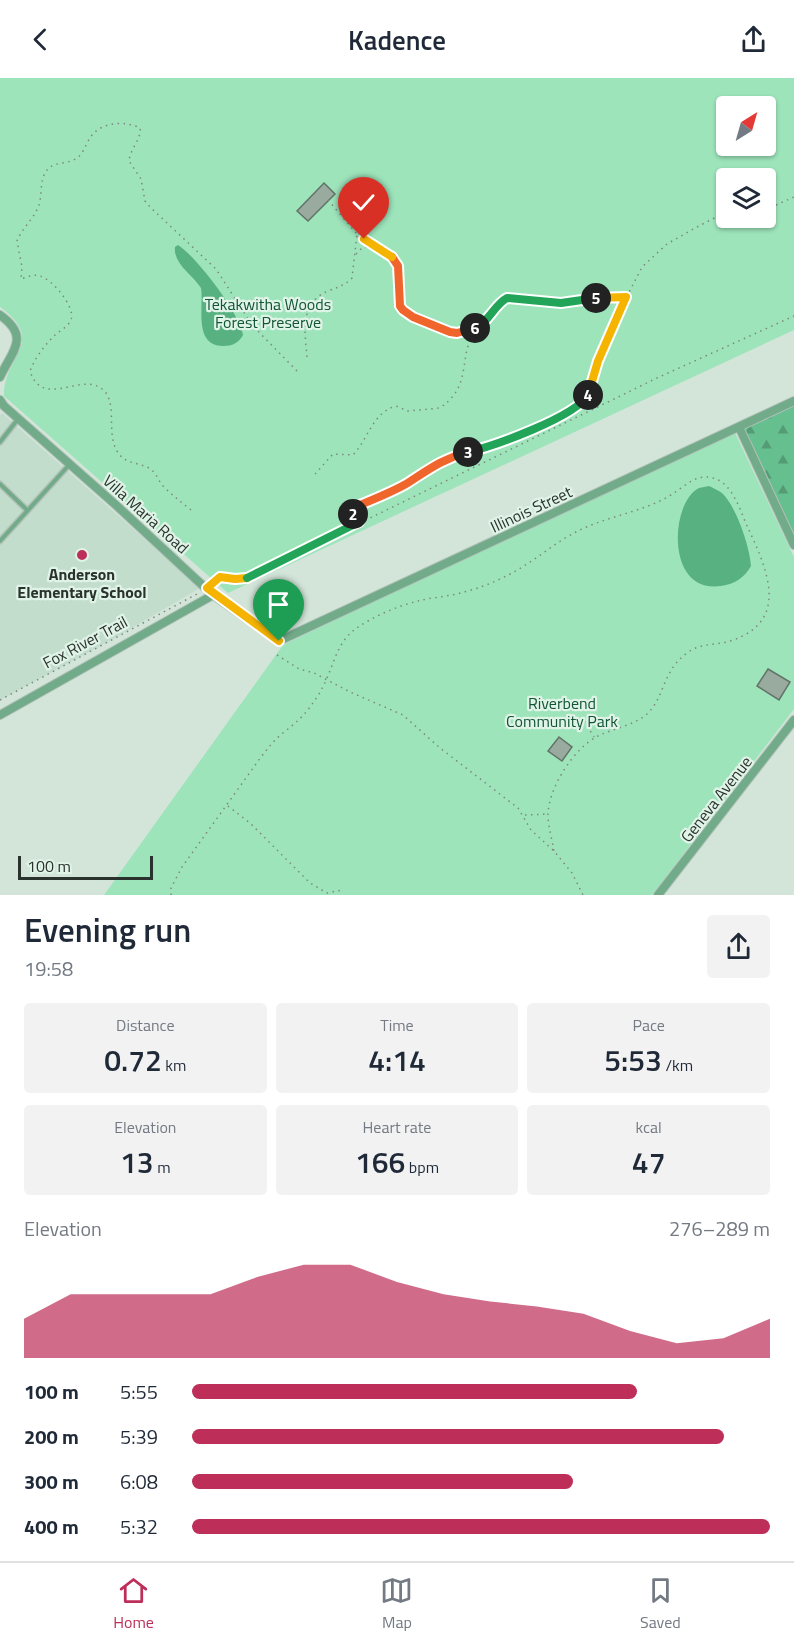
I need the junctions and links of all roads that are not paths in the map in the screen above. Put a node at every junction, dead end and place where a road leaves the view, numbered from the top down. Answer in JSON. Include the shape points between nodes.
{"nodes":[{"id":1,"x":0,"y":315,"type":"edge"},
{"id":2,"x":0,"y":377,"type":"edge"},
{"id":3,"x":0,"y":400,"type":"edge"},
{"id":4,"x":794,"y":400,"type":"edge"},
{"id":5,"x":18,"y":419,"type":"junction"},
{"id":6,"x":739,"y":427,"type":"junction"},
{"id":7,"x":0,"y":442,"type":"edge"},
{"id":8,"x":70,"y":464,"type":"junction"},
{"id":9,"x":0,"y":484,"type":"edge"},
{"id":10,"x":27,"y":510,"type":"junction"},
{"id":11,"x":0,"y":541,"type":"edge"},
{"id":12,"x":794,"y":544,"type":"edge"},
{"id":13,"x":213,"y":595,"type":"junction"},
{"id":14,"x":279,"y":641,"type":"joint"},
{"id":15,"x":0,"y":715,"type":"edge"},
{"id":16,"x":794,"y":720,"type":"edge"},
{"id":17,"x":658,"y":895,"type":"edge"}],
"edges":[{"from":1,"to":2,"type":"street","via":[[11,323],[17,344]]},
{"from":3,"to":5,"type":"street","name":"Villa Maria Road"},
{"from":4,"to":6,"type":"street","name":"Illinois Street"},
{"from":5,"to":7,"type":"lane"},
{"from":5,"to":8,"type":"street","name":"Villa Maria Road"},
{"from":6,"to":12,"type":"street"},
{"from":6,"to":14,"type":"street","name":"Illinois Street"},
{"from":8,"to":10,"type":"lane"},
{"from":8,"to":13,"type":"street","name":"Villa Maria Road"},
{"from":9,"to":10,"type":"lane"},
{"from":10,"to":11,"type":"lane"},
{"from":13,"to":14,"type":"street","name":"Villa Maria Road"},
{"from":13,"to":15,"type":"street"},
{"from":16,"to":17,"type":"street","name":"Geneva Avenue"}]}
